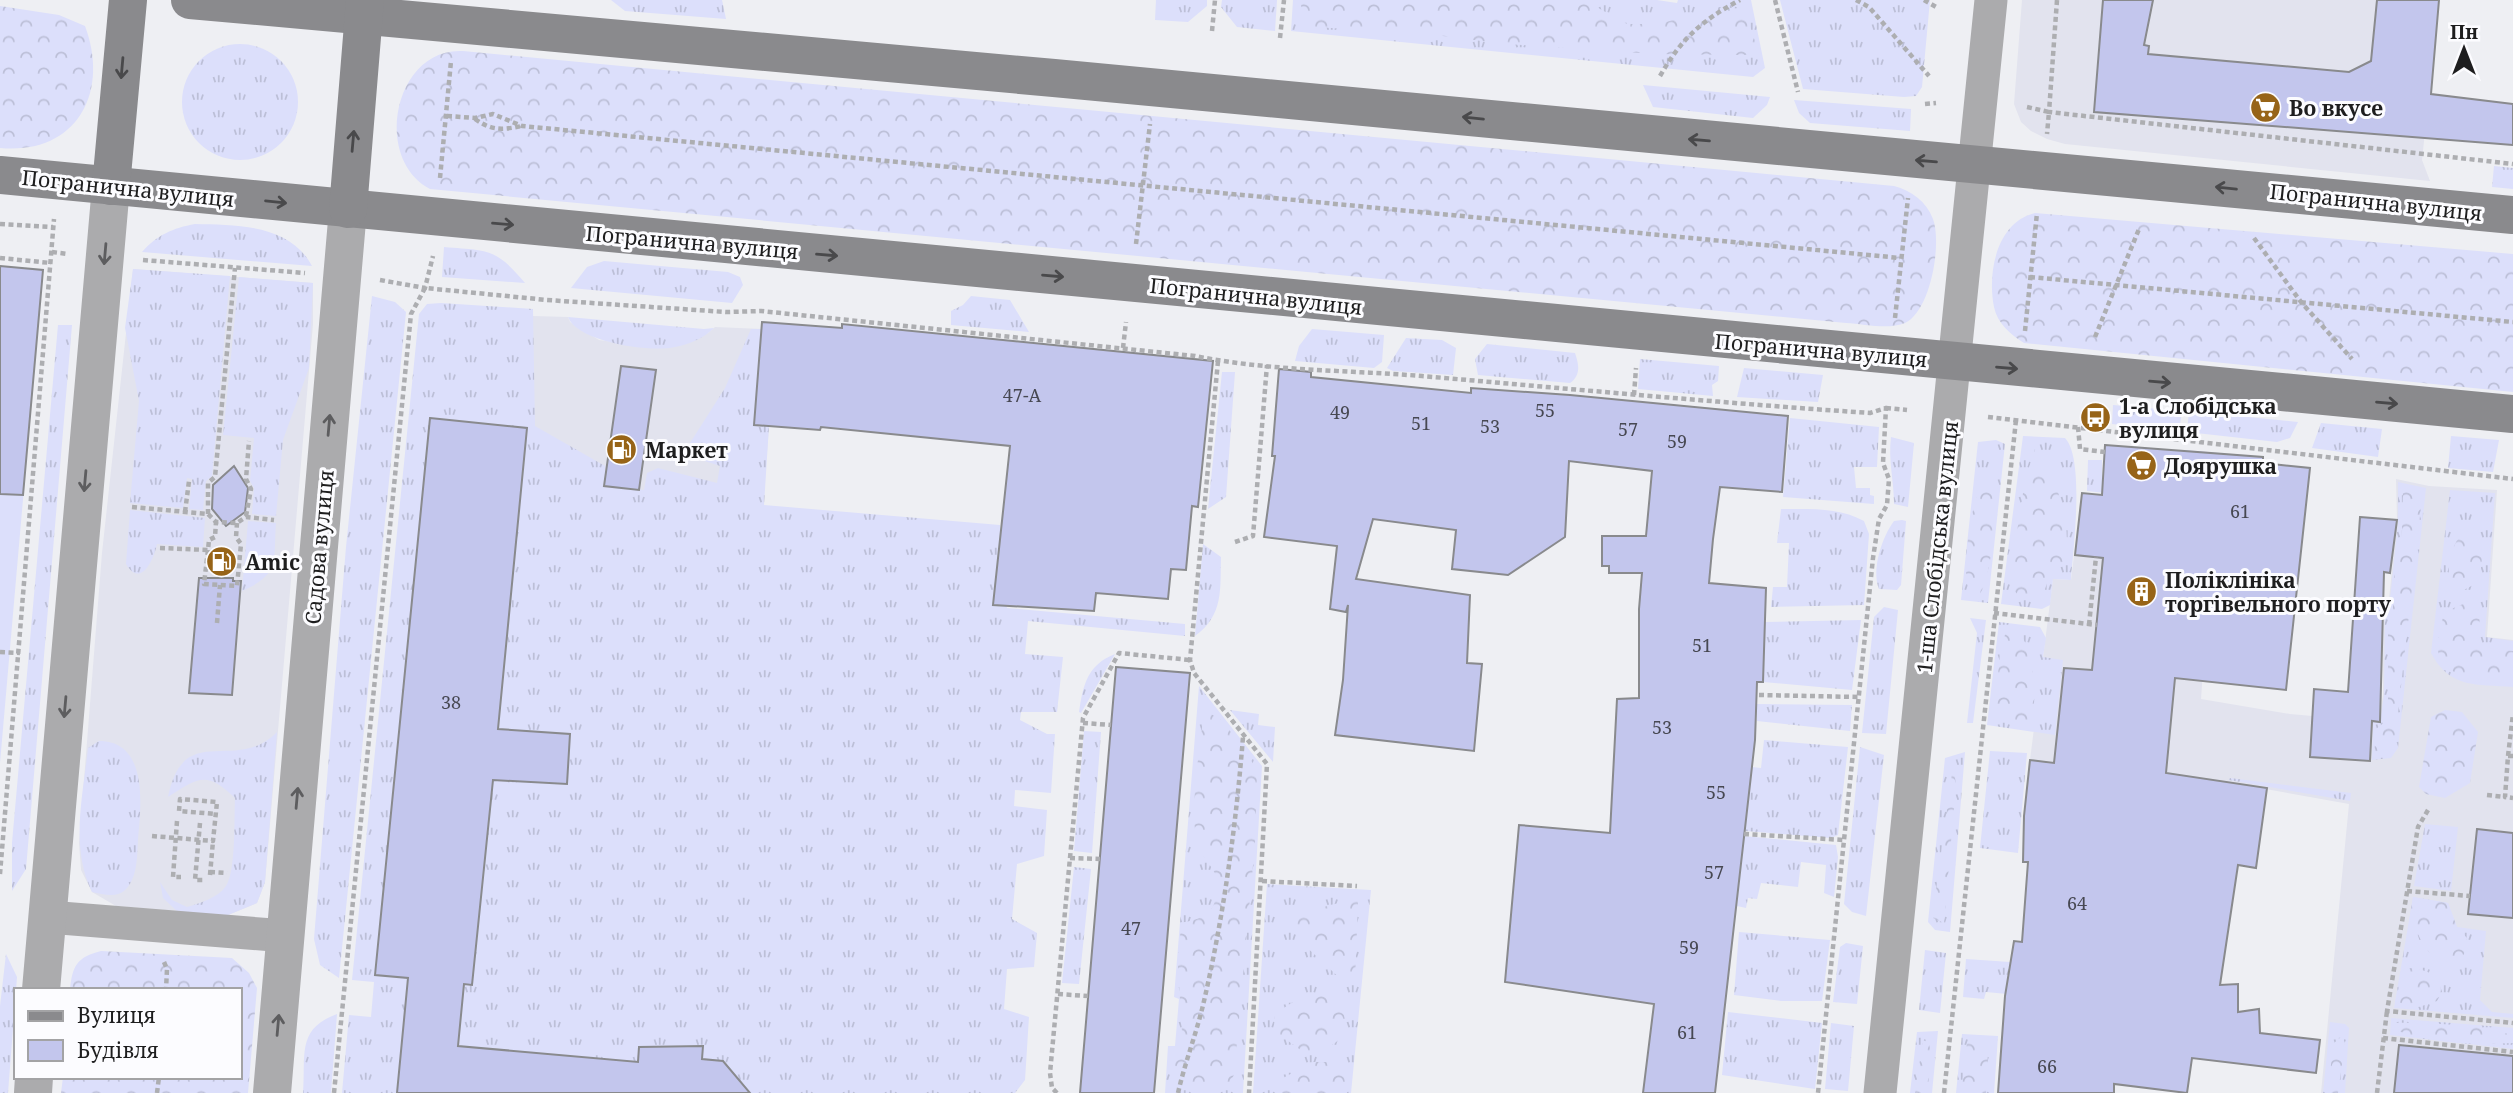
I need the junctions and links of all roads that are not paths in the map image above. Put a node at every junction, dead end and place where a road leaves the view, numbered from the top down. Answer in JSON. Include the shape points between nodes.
{"nodes":[{"id":1,"x":128,"y":0,"type":"edge"},
{"id":2,"x":190,"y":0,"type":"edge"},
{"id":3,"x":1992,"y":0,"type":"edge"},
{"id":4,"x":364,"y":7,"type":"edge"},
{"id":5,"x":1974,"y":165,"type":"junction"},
{"id":6,"x":0,"y":175,"type":"edge"},
{"id":7,"x":111,"y":186,"type":"junction"},
{"id":8,"x":348,"y":209,"type":"junction"},
{"id":9,"x":2513,"y":215,"type":"edge"},
{"id":10,"x":1955,"y":363,"type":"junction"},
{"id":11,"x":2513,"y":414,"type":"edge"},
{"id":12,"x":47,"y":918,"type":"junction"},
{"id":13,"x":286,"y":936,"type":"junction"},
{"id":14,"x":41,"y":988,"type":"edge"},
{"id":15,"x":272,"y":1093,"type":"edge"},
{"id":16,"x":1880,"y":1093,"type":"edge"}],
"edges":[{"from":1,"to":7,"type":"main road","one_way":true},
{"from":2,"to":4,"type":"main road","name":"Погранична вулиця"},
{"from":3,"to":5,"type":"street","name":"1-ша Слобідська вулиця"},
{"from":5,"to":4,"type":"main road","name":"Погранична вулиця","one_way":true},
{"from":8,"to":4,"type":"main road","name":"Садова вулиця","one_way":true},
{"from":9,"to":5,"type":"main road","name":"Погранична вулиця","one_way":true},
{"from":5,"to":10,"type":"street","name":"1-ша Слобідська вулиця"},
{"from":6,"to":7,"type":"main road","name":"Погранична вулиця"},
{"from":7,"to":8,"type":"main road","name":"Погранична вулиця","one_way":true},
{"from":7,"to":12,"type":"street","one_way":true},
{"from":8,"to":10,"type":"main road","name":"Погранична вулиця","one_way":true},
{"from":13,"to":8,"type":"street","name":"Садова вулиця","one_way":true},
{"from":10,"to":11,"type":"main road","name":"Погранична вулиця","one_way":true},
{"from":10,"to":16,"type":"street","name":"1-ша Слобідська вулиця"},
{"from":12,"to":13,"type":"street"},
{"from":12,"to":14,"type":"street"},
{"from":15,"to":13,"type":"street","name":"Садова вулиця","one_way":true}]}
